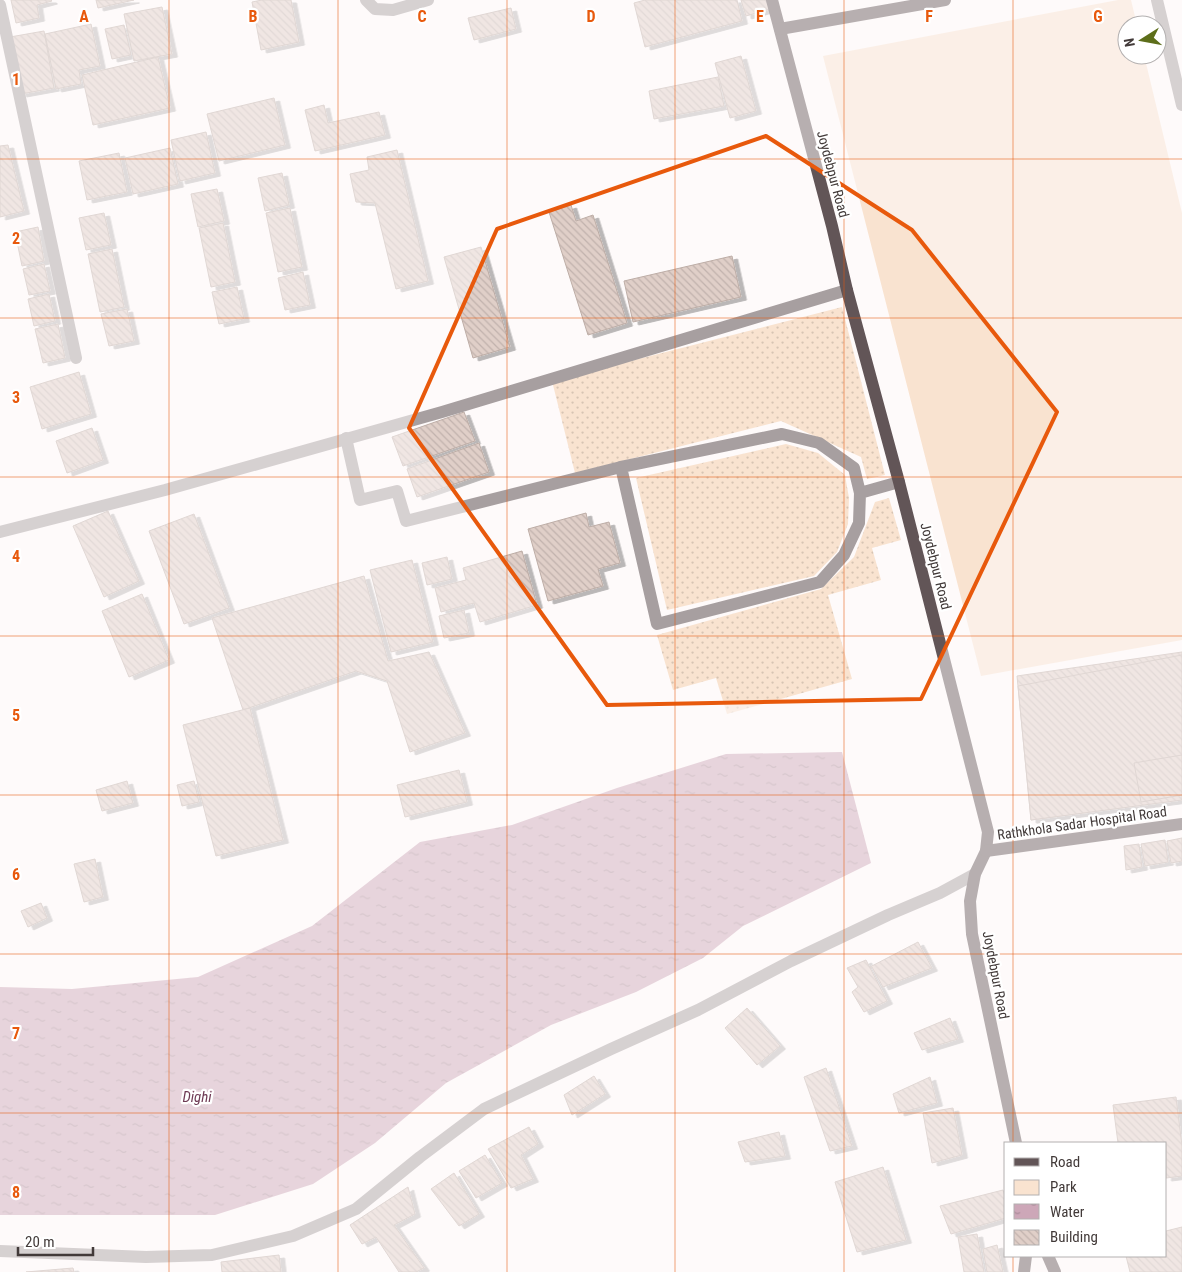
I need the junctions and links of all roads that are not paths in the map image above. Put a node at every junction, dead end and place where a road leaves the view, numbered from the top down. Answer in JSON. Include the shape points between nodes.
{"nodes":[{"id":1,"x":366,"y":0,"type":"edge"},
{"id":2,"x":428,"y":0,"type":"edge"},
{"id":3,"x":772,"y":0,"type":"edge"},
{"id":4,"x":944,"y":0,"type":"edge"},
{"id":5,"x":1157,"y":0,"type":"edge"},
{"id":6,"x":0,"y":5,"type":"edge"},
{"id":7,"x":780,"y":29,"type":"junction"},
{"id":8,"x":1182,"y":105,"type":"edge"},
{"id":9,"x":846,"y":290,"type":"junction"},
{"id":10,"x":76,"y":358,"type":"dead end"},
{"id":11,"x":346,"y":438,"type":"junction"},
{"id":12,"x":621,"y":467,"type":"junction"},
{"id":13,"x":899,"y":482,"type":"junction"},
{"id":14,"x":860,"y":492,"type":"junction"},
{"id":15,"x":0,"y":532,"type":"edge"},
{"id":16,"x":1182,"y":824,"type":"edge"},
{"id":17,"x":986,"y":851,"type":"junction"},
{"id":18,"x":975,"y":874,"type":"junction"},
{"id":19,"x":1016,"y":1142,"type":"edge"},
{"id":20,"x":0,"y":1251,"type":"edge"},
{"id":21,"x":1026,"y":1257,"type":"edge"},
{"id":22,"x":1048,"y":1257,"type":"edge"},
{"id":23,"x":1024,"y":1272,"type":"edge"},
{"id":24,"x":1055,"y":1272,"type":"edge"}],
"edges":[{"from":1,"to":2,"type":"street","via":[[375,9],[392,10]]},
{"from":3,"to":7,"type":"main road","name":"Joydebpur Road"},
{"from":4,"to":7,"type":"main road"},
{"from":5,"to":8,"type":"street"},
{"from":6,"to":10,"type":"street"},
{"from":7,"to":9,"type":"main road","name":"Joydebpur Road"},
{"from":9,"to":11,"type":"street"},
{"from":9,"to":13,"type":"main road","name":"Joydebpur Road"},
{"from":11,"to":12,"type":"street","via":[[360,500],[397,492],[406,521]]},
{"from":11,"to":15,"type":"street","via":[[165,490]]},
{"from":12,"to":14,"type":"street","via":[[782,434],[819,443],[854,468]]},
{"from":12,"to":14,"type":"street","via":[[657,624],[820,582],[844,555],[859,523]]},
{"from":13,"to":14,"type":"street"},
{"from":13,"to":17,"type":"main road","name":"Joydebpur Road","via":[[988,832]]},
{"from":16,"to":17,"type":"main road","name":"Rathkhola Sadar Hospital Road"},
{"from":17,"to":18,"type":"main road","name":"Joydebpur Road"},
{"from":18,"to":19,"type":"main road","name":"Joydebpur Road","via":[[970,901],[972,934]]},
{"from":18,"to":20,"type":"street","via":[[791,961],[698,1010],[484,1109],[356,1209],[293,1236],[212,1255],[146,1257]]},
{"from":21,"to":23,"type":"main road"},
{"from":22,"to":24,"type":"main road"}]}
